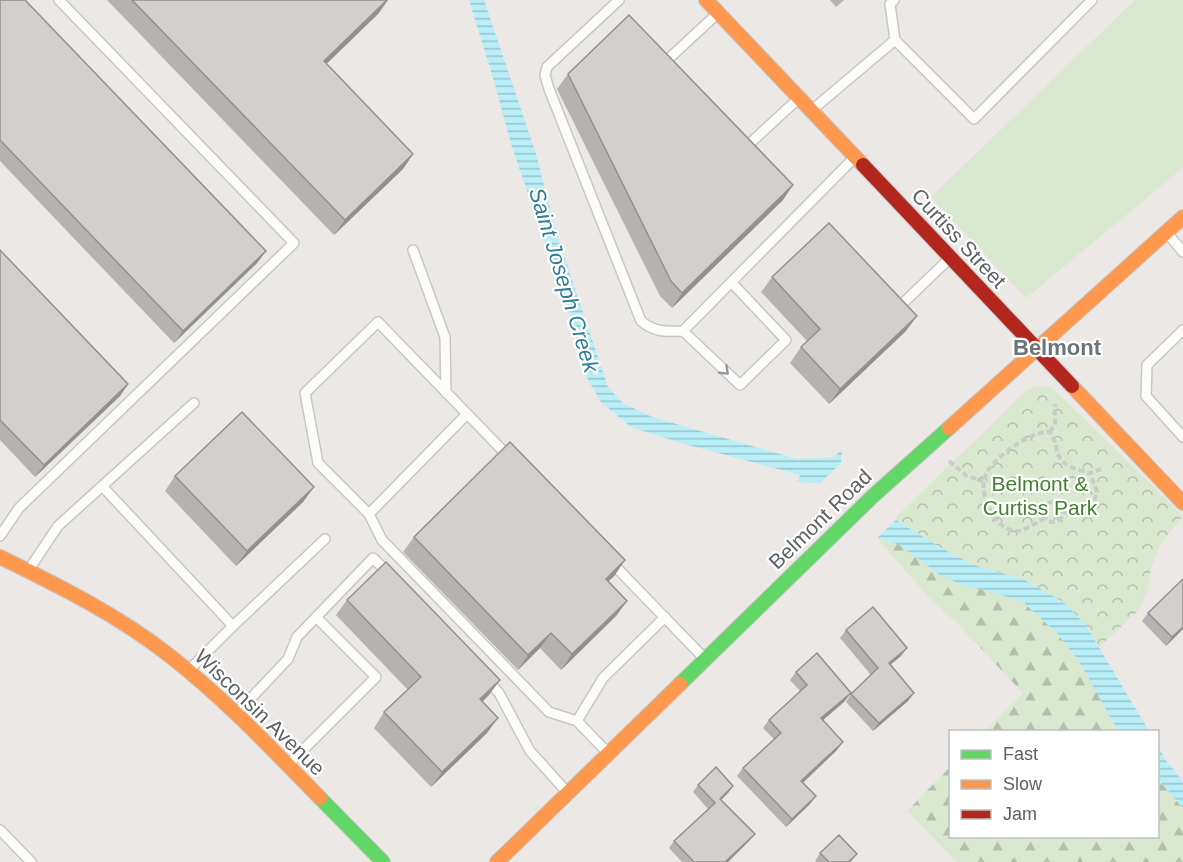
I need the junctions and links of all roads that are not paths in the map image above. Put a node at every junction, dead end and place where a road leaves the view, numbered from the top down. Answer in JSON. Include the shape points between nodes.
{"nodes":[{"id":1,"x":59,"y":0,"type":"edge"},
{"id":2,"x":618,"y":0,"type":"edge"},
{"id":3,"x":706,"y":0,"type":"edge"},
{"id":4,"x":894,"y":0,"type":"edge"},
{"id":5,"x":1092,"y":0,"type":"edge"},
{"id":6,"x":718,"y":13,"type":"junction"},
{"id":7,"x":895,"y":40,"type":"junction"},
{"id":8,"x":664,"y":63,"type":"edge"},
{"id":9,"x":799,"y":99,"type":"junction"},
{"id":10,"x":810,"y":111,"type":"junction"},
{"id":11,"x":747,"y":146,"type":"edge"},
{"id":12,"x":854,"y":157,"type":"junction"},
{"id":13,"x":1183,"y":217,"type":"edge"},
{"id":14,"x":1166,"y":232,"type":"junction"},
{"id":15,"x":413,"y":250,"type":"dead end"},
{"id":16,"x":1183,"y":252,"type":"edge"},
{"id":17,"x":950,"y":258,"type":"junction"},
{"id":18,"x":731,"y":282,"type":"junction"},
{"id":19,"x":899,"y":307,"type":"edge"},
{"id":20,"x":1183,"y":330,"type":"edge"},
{"id":21,"x":683,"y":331,"type":"junction"},
{"id":22,"x":1036,"y":349,"type":"junction"},
{"id":23,"x":446,"y":393,"type":"junction"},
{"id":24,"x":194,"y":403,"type":"dead end"},
{"id":25,"x":467,"y":414,"type":"junction"},
{"id":26,"x":1183,"y":437,"type":"edge"},
{"id":27,"x":516,"y":465,"type":"edge"},
{"id":28,"x":102,"y":486,"type":"junction"},
{"id":29,"x":1183,"y":503,"type":"edge"},
{"id":30,"x":369,"y":514,"type":"junction"},
{"id":31,"x":0,"y":536,"type":"edge"},
{"id":32,"x":325,"y":539,"type":"dead end"},
{"id":33,"x":0,"y":557,"type":"edge"},
{"id":34,"x":607,"y":558,"type":"edge"},
{"id":35,"x":28,"y":570,"type":"junction"},
{"id":36,"x":397,"y":583,"type":"edge"},
{"id":37,"x":316,"y":617,"type":"junction"},
{"id":38,"x":665,"y":617,"type":"junction"},
{"id":39,"x":233,"y":626,"type":"junction"},
{"id":40,"x":706,"y":659,"type":"junction"},
{"id":41,"x":476,"y":668,"type":"edge"},
{"id":42,"x":188,"y":671,"type":"junction"},
{"id":43,"x":236,"y":713,"type":"junction"},
{"id":44,"x":576,"y":721,"type":"junction"},
{"id":45,"x":608,"y":754,"type":"junction"},
{"id":46,"x":288,"y":765,"type":"junction"},
{"id":47,"x":568,"y":793,"type":"junction"},
{"id":48,"x":0,"y":830,"type":"edge"},
{"id":49,"x":31,"y":862,"type":"edge"},
{"id":50,"x":383,"y":862,"type":"edge"},
{"id":51,"x":497,"y":862,"type":"edge"}],
"edges":[{"from":1,"to":31,"type":"lane","via":[[294,243],[19,508]]},
{"from":2,"to":21,"type":"lane","via":[[547,67],[545,75],[641,321],[658,331]]},
{"from":3,"to":6,"type":"street","name":"Curtiss Street"},
{"from":4,"to":7,"type":"lane","via":[[890,4]]},
{"from":5,"to":7,"type":"lane","via":[[974,118]]},
{"from":6,"to":8,"type":"lane"},
{"from":6,"to":9,"type":"street","name":"Curtiss Street"},
{"from":7,"to":10,"type":"lane"},
{"from":9,"to":10,"type":"street","name":"Curtiss Street"},
{"from":9,"to":11,"type":"lane"},
{"from":10,"to":12,"type":"street","name":"Curtiss Street"},
{"from":12,"to":17,"type":"street","name":"Curtiss Street"},
{"from":12,"to":18,"type":"lane"},
{"from":13,"to":14,"type":"street","name":"Belmont Road"},
{"from":14,"to":16,"type":"lane"},
{"from":14,"to":22,"type":"street","name":"Belmont Road"},
{"from":15,"to":23,"type":"lane","via":[[445,337]]},
{"from":17,"to":19,"type":"lane"},
{"from":17,"to":22,"type":"street","name":"Curtiss Street"},
{"from":18,"to":21,"type":"lane"},
{"from":21,"to":18,"type":"lane","one_way":true,"via":[[740,385],[786,340]]},
{"from":20,"to":26,"type":"lane","via":[[1147,365],[1146,396]]},
{"from":22,"to":29,"type":"street","name":"Curtiss Street"},
{"from":22,"to":40,"type":"street","name":"Belmont Road","via":[[873,496]]},
{"from":23,"to":25,"type":"lane"},
{"from":23,"to":30,"type":"lane","via":[[378,322],[305,393],[318,463]]},
{"from":24,"to":28,"type":"lane"},
{"from":25,"to":27,"type":"lane"},
{"from":25,"to":30,"type":"lane"},
{"from":28,"to":35,"type":"lane","via":[[58,525]]},
{"from":28,"to":39,"type":"lane"},
{"from":30,"to":44,"type":"lane","via":[[382,540],[549,712]]},
{"from":32,"to":39,"type":"lane"},
{"from":33,"to":35,"type":"street","name":"Wisconsin Avenue"},
{"from":34,"to":38,"type":"lane"},
{"from":35,"to":42,"type":"street","name":"Wisconsin Avenue","via":[[117,619]]},
{"from":36,"to":37,"type":"lane","via":[[373,558]]},
{"from":37,"to":43,"type":"lane","via":[[297,637],[288,659]]},
{"from":37,"to":46,"type":"lane","via":[[376,677]]},
{"from":38,"to":40,"type":"lane"},
{"from":38,"to":44,"type":"lane","via":[[603,678]]},
{"from":39,"to":42,"type":"lane"},
{"from":40,"to":45,"type":"street","name":"Belmont Road"},
{"from":41,"to":47,"type":"lane","via":[[499,693],[530,751]]},
{"from":42,"to":43,"type":"street","name":"Wisconsin Avenue"},
{"from":43,"to":46,"type":"street","name":"Wisconsin Avenue"},
{"from":44,"to":45,"type":"lane"},
{"from":45,"to":47,"type":"street","name":"Belmont Road"},
{"from":46,"to":50,"type":"street","name":"Wisconsin Avenue"},
{"from":47,"to":51,"type":"street","name":"Belmont Road"},
{"from":48,"to":49,"type":"lane"}]}
